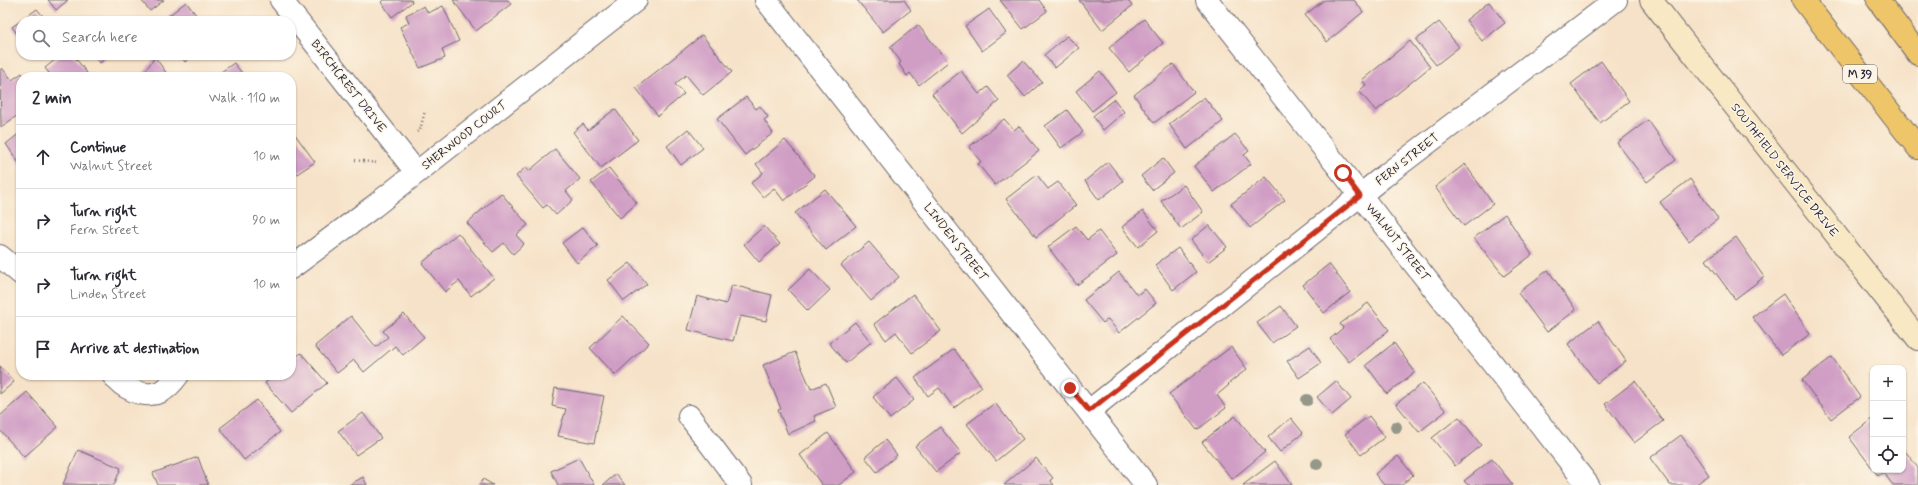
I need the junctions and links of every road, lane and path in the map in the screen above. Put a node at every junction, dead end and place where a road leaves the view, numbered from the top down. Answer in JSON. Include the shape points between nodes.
{"nodes":[{"id":1,"x":281,"y":0,"type":"edge"},
{"id":2,"x":636,"y":0,"type":"edge"},
{"id":3,"x":766,"y":0,"type":"edge"},
{"id":4,"x":1207,"y":0,"type":"edge"},
{"id":5,"x":1616,"y":0,"type":"edge"},
{"id":6,"x":1651,"y":0,"type":"edge"},
{"id":7,"x":1802,"y":0,"type":"edge"},
{"id":8,"x":1878,"y":0,"type":"edge"},
{"id":9,"x":294,"y":16,"type":"edge"},
{"id":10,"x":296,"y":19,"type":"edge"},
{"id":11,"x":1918,"y":54,"type":"edge"},
{"id":12,"x":425,"y":111,"type":"dead end"},
{"id":13,"x":420,"y":130,"type":"dead end"},
{"id":14,"x":1918,"y":148,"type":"edge"},
{"id":15,"x":355,"y":160,"type":"dead end"},
{"id":16,"x":378,"y":163,"type":"dead end"},
{"id":17,"x":416,"y":172,"type":"junction"},
{"id":18,"x":1360,"y":196,"type":"junction"},
{"id":19,"x":0,"y":256,"type":"edge"},
{"id":20,"x":296,"y":264,"type":"edge"},
{"id":21,"x":16,"y":270,"type":"edge"},
{"id":22,"x":1918,"y":340,"type":"edge"},
{"id":23,"x":118,"y":380,"type":"edge"},
{"id":24,"x":174,"y":380,"type":"edge"},
{"id":25,"x":1089,"y":411,"type":"junction"},
{"id":26,"x":689,"y":416,"type":"dead end"},
{"id":27,"x":741,"y":485,"type":"edge"},
{"id":28,"x":1146,"y":485,"type":"edge"},
{"id":29,"x":1588,"y":485,"type":"edge"}],
"edges":[{"from":1,"to":9,"type":"street","name":"BIRCHCREST DRIVE"},
{"from":2,"to":17,"type":"street","name":"SHERWOOD COURT"},
{"from":3,"to":25,"type":"street","name":"LINDEN STREET"},
{"from":4,"to":18,"type":"street","name":"WALNUT STREET"},
{"from":5,"to":18,"type":"street","name":"FERN STREET"},
{"from":6,"to":22,"type":"main road","name":"SOUTHFIELD SERVICE DRIVE"},
{"from":7,"to":14,"type":"highway","number":"M 39"},
{"from":8,"to":11,"type":"highway"},
{"from":10,"to":17,"type":"street","name":"BIRCHCREST DRIVE"},
{"from":12,"to":13,"type":"path"},
{"from":15,"to":16,"type":"path"},
{"from":17,"to":20,"type":"street","name":"SHERWOOD COURT"},
{"from":18,"to":25,"type":"street","name":"FERN STREET"},
{"from":18,"to":29,"type":"street","name":"WALNUT STREET"},
{"from":19,"to":21,"type":"street"},
{"from":23,"to":24,"type":"street","via":[[128,389],[142,393],[159,393]]},
{"from":25,"to":28,"type":"street","name":"LINDEN STREET"},
{"from":26,"to":27,"type":"street"}]}
